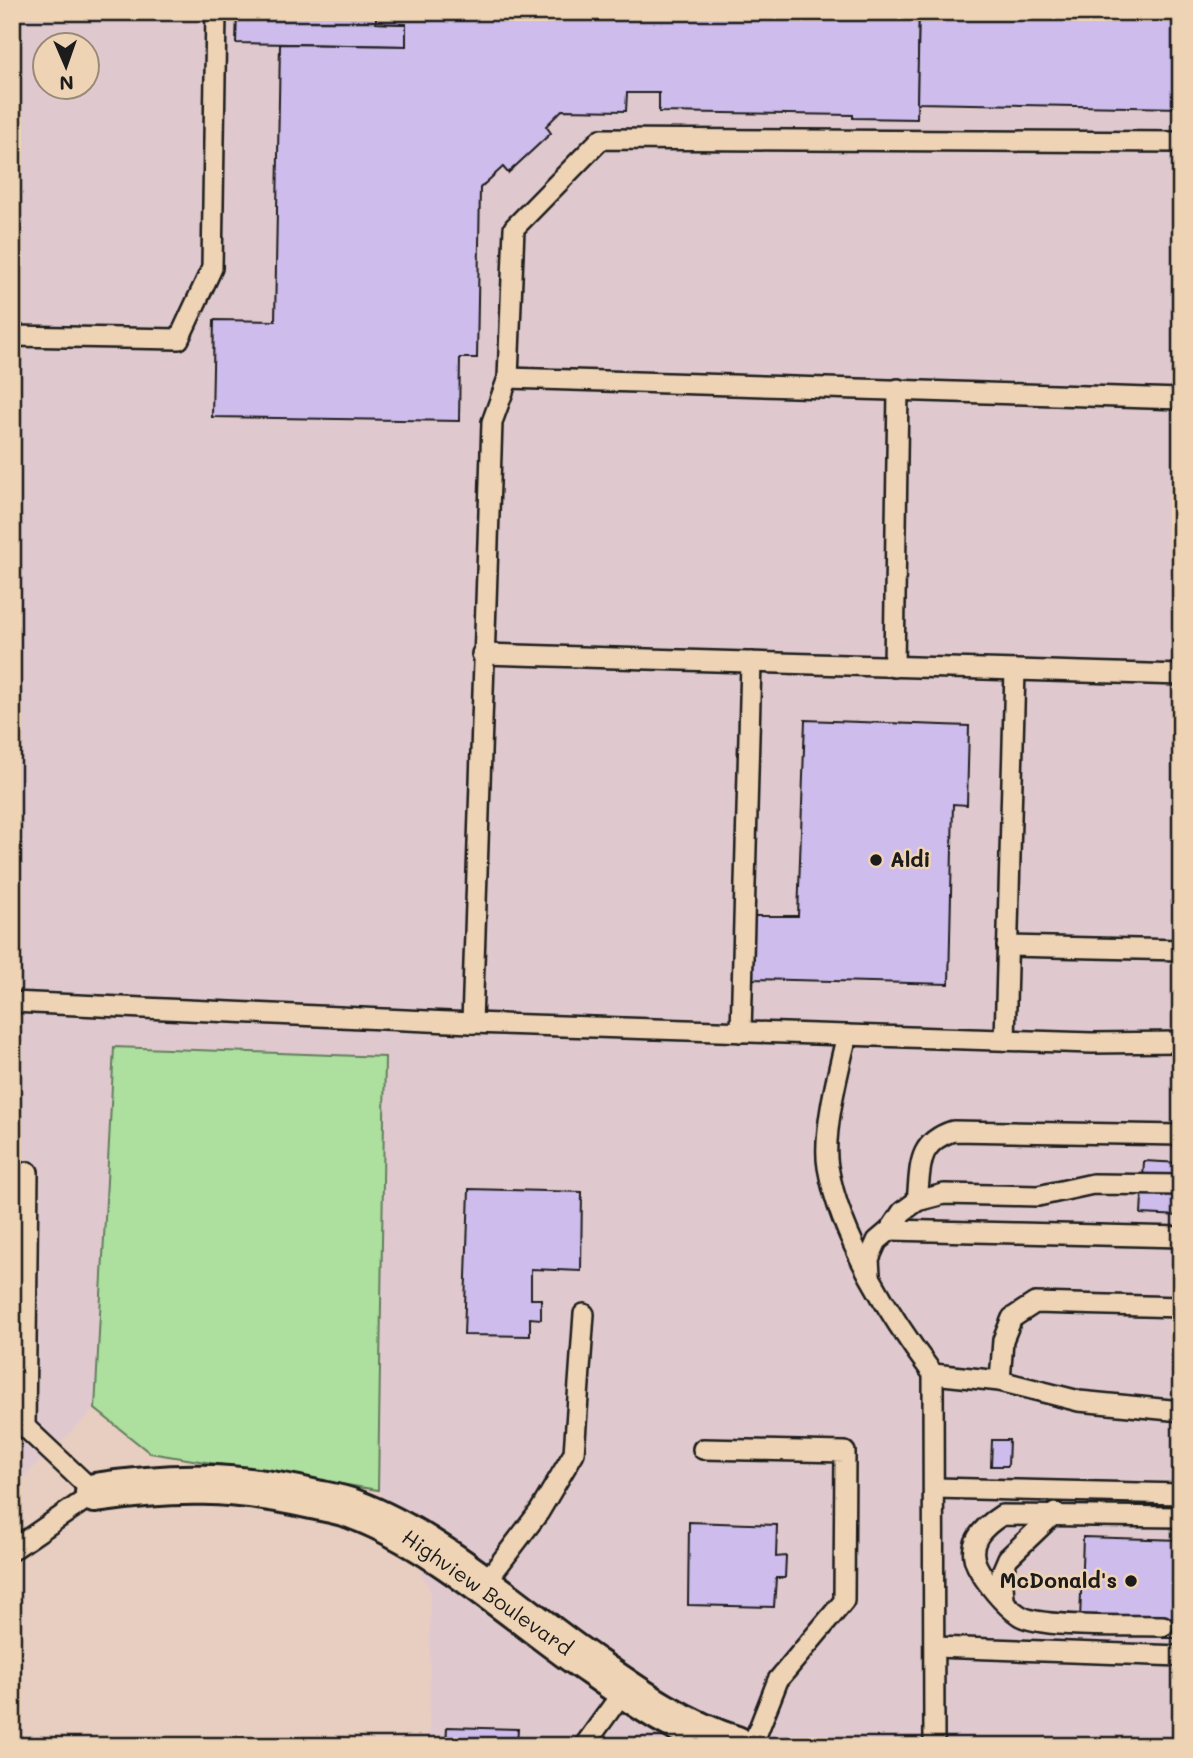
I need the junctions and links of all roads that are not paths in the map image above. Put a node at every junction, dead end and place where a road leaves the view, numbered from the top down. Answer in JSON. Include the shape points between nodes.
{"nodes":[{"id":1,"x":216,"y":12,"type":"edge"},
{"id":2,"x":1181,"y":142,"type":"edge"},
{"id":3,"x":12,"y":336,"type":"edge"},
{"id":4,"x":508,"y":378,"type":"junction"},
{"id":5,"x":898,"y":389,"type":"junction"},
{"id":6,"x":1181,"y":399,"type":"edge"},
{"id":7,"x":482,"y":654,"type":"junction"},
{"id":8,"x":751,"y":662,"type":"junction"},
{"id":9,"x":894,"y":667,"type":"junction"},
{"id":10,"x":1015,"y":670,"type":"junction"},
{"id":11,"x":1181,"y":675,"type":"edge"},
{"id":12,"x":1007,"y":946,"type":"junction"},
{"id":13,"x":1181,"y":950,"type":"edge"},
{"id":14,"x":12,"y":1002,"type":"edge"},
{"id":15,"x":472,"y":1024,"type":"junction"},
{"id":16,"x":741,"y":1032,"type":"junction"},
{"id":17,"x":846,"y":1035,"type":"junction"},
{"id":18,"x":1005,"y":1040,"type":"junction"},
{"id":19,"x":1181,"y":1042,"type":"edge"},
{"id":20,"x":1181,"y":1135,"type":"edge"},
{"id":21,"x":28,"y":1171,"type":"dead end"},
{"id":22,"x":1181,"y":1185,"type":"edge"},
{"id":23,"x":917,"y":1201,"type":"junction"},
{"id":24,"x":890,"y":1230,"type":"junction"},
{"id":25,"x":1181,"y":1237,"type":"edge"},
{"id":26,"x":870,"y":1275,"type":"junction"},
{"id":27,"x":1181,"y":1307,"type":"edge"},
{"id":28,"x":584,"y":1314,"type":"dead end"},
{"id":29,"x":933,"y":1374,"type":"junction"},
{"id":30,"x":1000,"y":1381,"type":"junction"},
{"id":31,"x":1181,"y":1411,"type":"edge"},
{"id":32,"x":19,"y":1426,"type":"edge"},
{"id":33,"x":703,"y":1449,"type":"dead end"},
{"id":34,"x":935,"y":1488,"type":"junction"},
{"id":35,"x":96,"y":1493,"type":"junction"},
{"id":36,"x":1181,"y":1494,"type":"edge"},
{"id":37,"x":1055,"y":1513,"type":"junction"},
{"id":38,"x":1181,"y":1517,"type":"edge"},
{"id":39,"x":12,"y":1550,"type":"edge"},
{"id":40,"x":482,"y":1587,"type":"junction"},
{"id":41,"x":1004,"y":1599,"type":"junction"},
{"id":42,"x":1163,"y":1626,"type":"dead end"},
{"id":43,"x":935,"y":1647,"type":"junction"},
{"id":44,"x":1181,"y":1656,"type":"edge"},
{"id":45,"x":625,"y":1689,"type":"junction"},
{"id":46,"x":584,"y":1746,"type":"edge"},
{"id":47,"x":736,"y":1746,"type":"edge"},
{"id":48,"x":752,"y":1746,"type":"edge"},
{"id":49,"x":934,"y":1746,"type":"edge"}],
"edges":[{"from":1,"to":3,"type":"lane","via":[[212,268],[179,339]]},
{"from":2,"to":4,"type":"lane","via":[[601,139],[514,228]]},
{"from":4,"to":5,"type":"lane"},
{"from":4,"to":7,"type":"lane","via":[[492,422]]},
{"from":5,"to":6,"type":"lane"},
{"from":5,"to":9,"type":"lane"},
{"from":7,"to":8,"type":"lane"},
{"from":7,"to":15,"type":"lane"},
{"from":8,"to":9,"type":"lane"},
{"from":8,"to":16,"type":"lane"},
{"from":9,"to":10,"type":"lane"},
{"from":10,"to":11,"type":"lane"},
{"from":10,"to":12,"type":"lane"},
{"from":12,"to":13,"type":"lane"},
{"from":12,"to":18,"type":"lane"},
{"from":14,"to":15,"type":"lane"},
{"from":15,"to":16,"type":"lane"},
{"from":16,"to":17,"type":"lane"},
{"from":17,"to":18,"type":"lane"},
{"from":17,"to":26,"type":"lane","via":[[827,1165],[847,1226]]},
{"from":18,"to":19,"type":"lane"},
{"from":20,"to":23,"type":"lane","via":[[953,1131],[933,1137],[924,1151]]},
{"from":21,"to":32,"type":"lane"},
{"from":22,"to":23,"type":"lane","via":[[1093,1184],[1038,1196],[944,1195]]},
{"from":23,"to":24,"type":"lane"},
{"from":24,"to":25,"type":"lane"},
{"from":24,"to":26,"type":"lane","via":[[877,1241],[869,1259]]},
{"from":26,"to":29,"type":"lane","via":[[907,1340]]},
{"from":27,"to":30,"type":"lane","via":[[1035,1303],[1012,1318],[1003,1340]]},
{"from":28,"to":40,"type":"lane","via":[[574,1453],[538,1512]]},
{"from":29,"to":30,"type":"lane"},
{"from":29,"to":34,"type":"lane"},
{"from":30,"to":31,"type":"lane","via":[[1079,1401]]},
{"from":32,"to":35,"type":"lane"},
{"from":33,"to":48,"type":"lane","via":[[845,1452],[844,1601],[778,1680]]},
{"from":34,"to":36,"type":"lane"},
{"from":34,"to":43,"type":"lane"},
{"from":35,"to":39,"type":"lane"},
{"from":35,"to":40,"type":"street","name":"Highview Boulevard","via":[[151,1484],[211,1482],[352,1508],[399,1531]]},
{"from":37,"to":38,"type":"lane"},
{"from":37,"to":41,"type":"lane","via":[[1008,1558],[1002,1572]]},
{"from":37,"to":41,"type":"lane","via":[[1002,1515],[985,1525],[974,1541],[973,1558]]},
{"from":40,"to":45,"type":"street","name":"Highview Boulevard"},
{"from":41,"to":42,"type":"lane","via":[[1020,1616],[1041,1622]]},
{"from":43,"to":44,"type":"lane"},
{"from":43,"to":49,"type":"lane"},
{"from":45,"to":46,"type":"lane"},
{"from":45,"to":47,"type":"street","name":"Highview Boulevard","via":[[686,1727]]}]}
